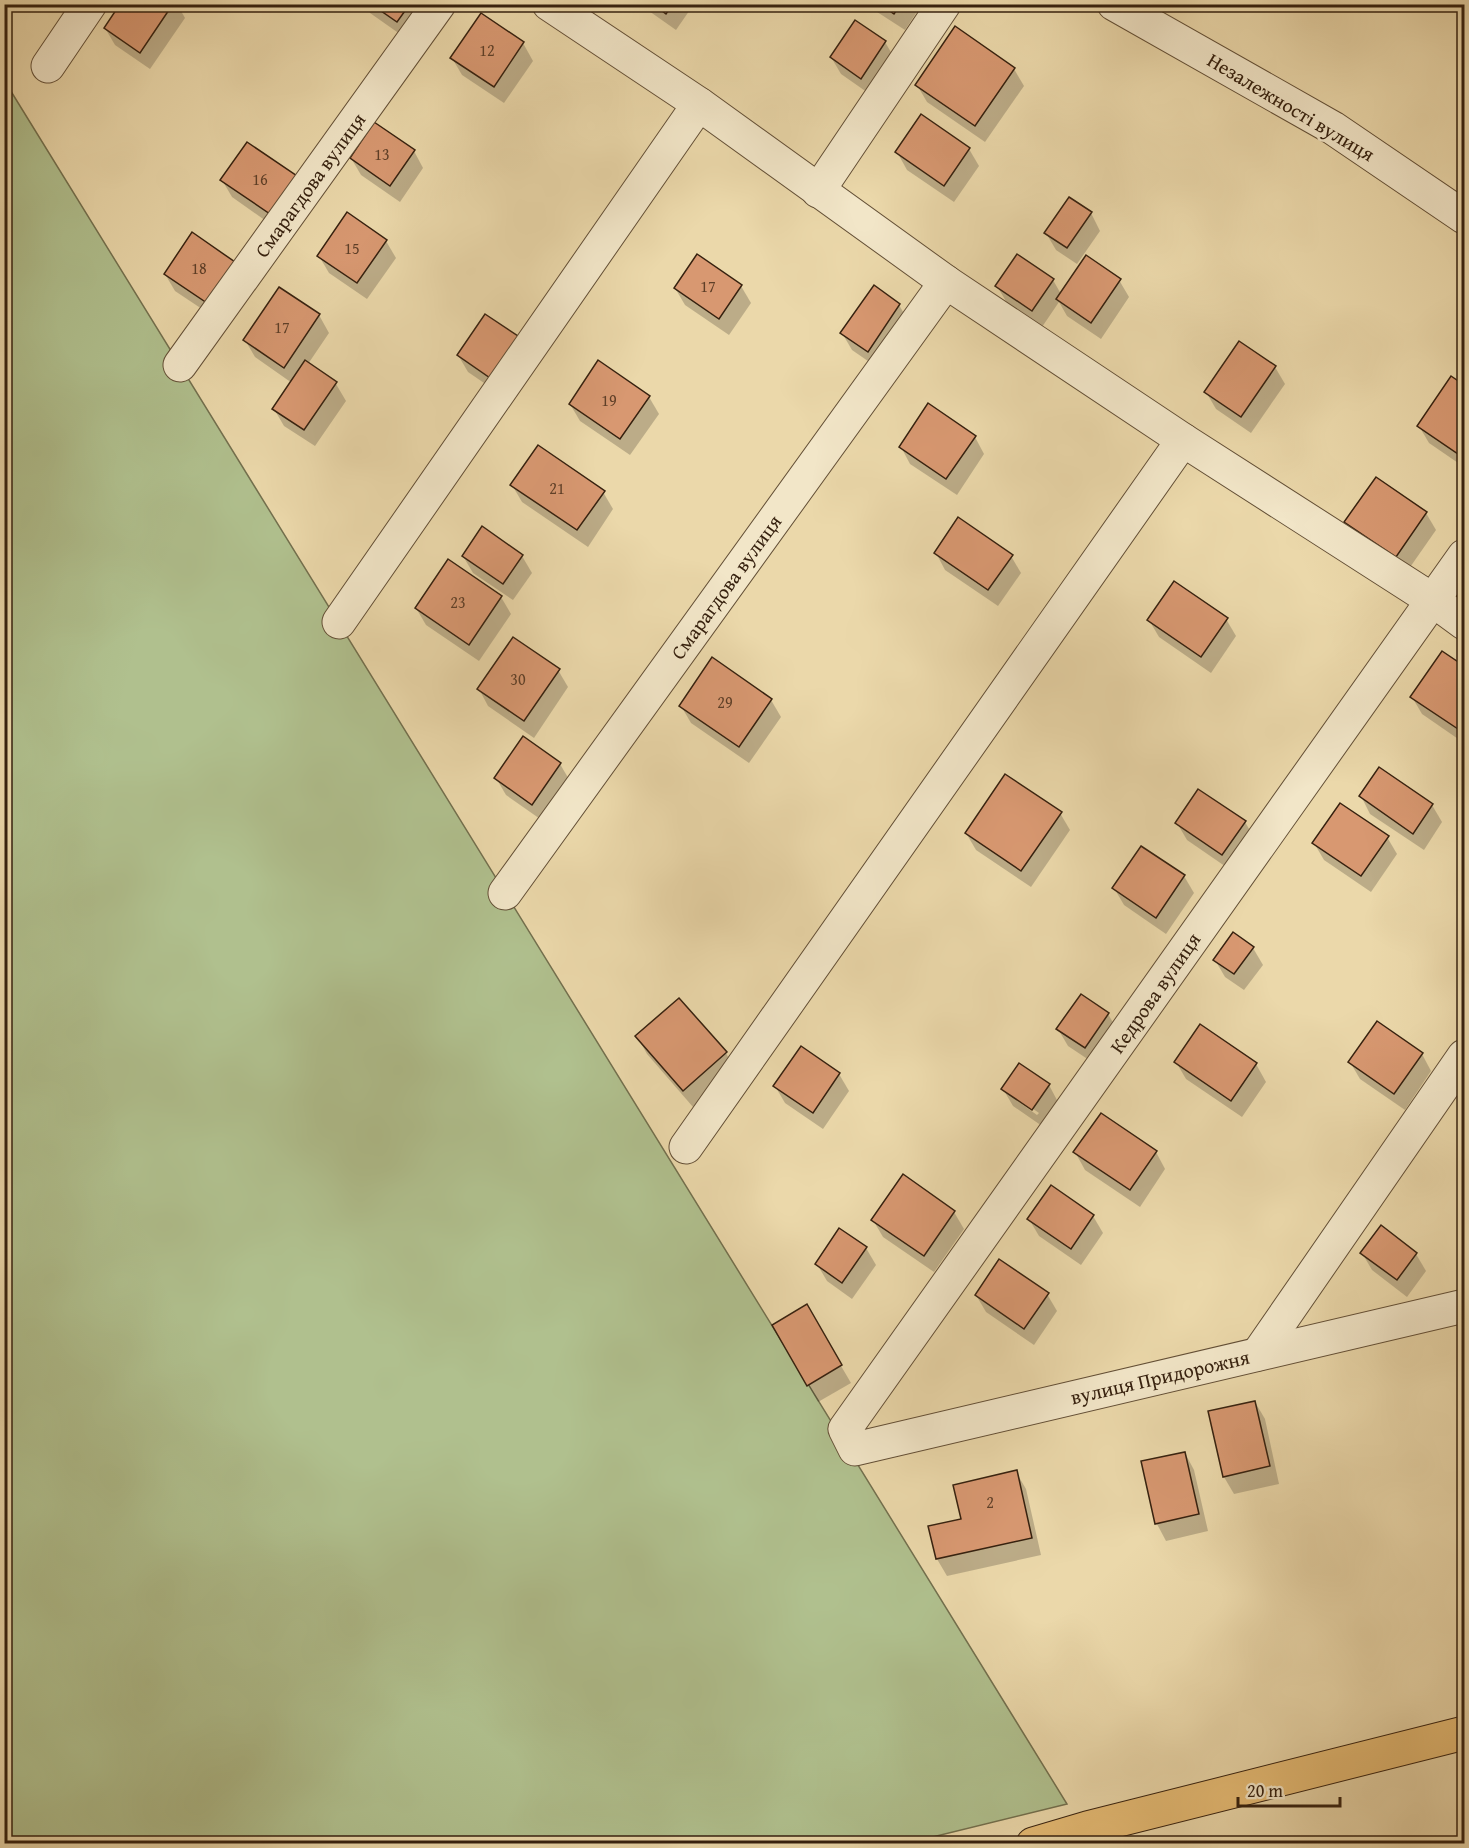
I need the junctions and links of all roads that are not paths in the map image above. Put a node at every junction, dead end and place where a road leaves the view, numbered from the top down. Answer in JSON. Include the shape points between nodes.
{"nodes":[{"id":1,"x":90,"y":4,"type":"edge"},
{"id":2,"x":439,"y":4,"type":"edge"},
{"id":3,"x":549,"y":4,"type":"edge"},
{"id":4,"x":944,"y":4,"type":"edge"},
{"id":5,"x":1114,"y":4,"type":"edge"},
{"id":6,"x":48,"y":66,"type":"dead end"},
{"id":7,"x":699,"y":104,"type":"junction"},
{"id":8,"x":818,"y":191,"type":"junction"},
{"id":9,"x":1464,"y":218,"type":"edge"},
{"id":10,"x":946,"y":282,"type":"junction"},
{"id":11,"x":180,"y":365,"type":"dead end"},
{"id":12,"x":1183,"y":440,"type":"junction"},
{"id":13,"x":1464,"y":556,"type":"edge"},
{"id":14,"x":1434,"y":601,"type":"junction"},
{"id":15,"x":339,"y":622,"type":"dead end"},
{"id":16,"x":1464,"y":622,"type":"edge"},
{"id":17,"x":505,"y":893,"type":"dead end"},
{"id":18,"x":1464,"y":1056,"type":"edge"},
{"id":19,"x":686,"y":1147,"type":"dead end"},
{"id":20,"x":1464,"y":1306,"type":"edge"},
{"id":21,"x":1258,"y":1354,"type":"junction"},
{"id":22,"x":850,"y":1439,"type":"joint"},
{"id":23,"x":1464,"y":1733,"type":"edge"},
{"id":24,"x":1033,"y":1844,"type":"edge"}],
"edges":[{"from":1,"to":6,"type":"street"},
{"from":2,"to":11,"type":"street","name":"Смарагдова вулиця"},
{"from":3,"to":7,"type":"street"},
{"from":4,"to":8,"type":"street"},
{"from":5,"to":9,"type":"street","name":"Незалежності вулиця","via":[[1333,129]]},
{"from":7,"to":8,"type":"street"},
{"from":7,"to":15,"type":"street"},
{"from":8,"to":10,"type":"street"},
{"from":10,"to":12,"type":"street"},
{"from":10,"to":17,"type":"street","name":"Смарагдова вулиця"},
{"from":12,"to":14,"type":"street"},
{"from":12,"to":19,"type":"street"},
{"from":13,"to":14,"type":"street","name":"Кедрова вулиця"},
{"from":14,"to":16,"type":"street"},
{"from":14,"to":22,"type":"street","name":"Кедрова вулиця"},
{"from":18,"to":21,"type":"street"},
{"from":20,"to":21,"type":"street","name":"вулиця Придорожня"},
{"from":21,"to":22,"type":"street","name":"вулиця Придорожня"},
{"from":23,"to":24,"type":"main road"}]}
